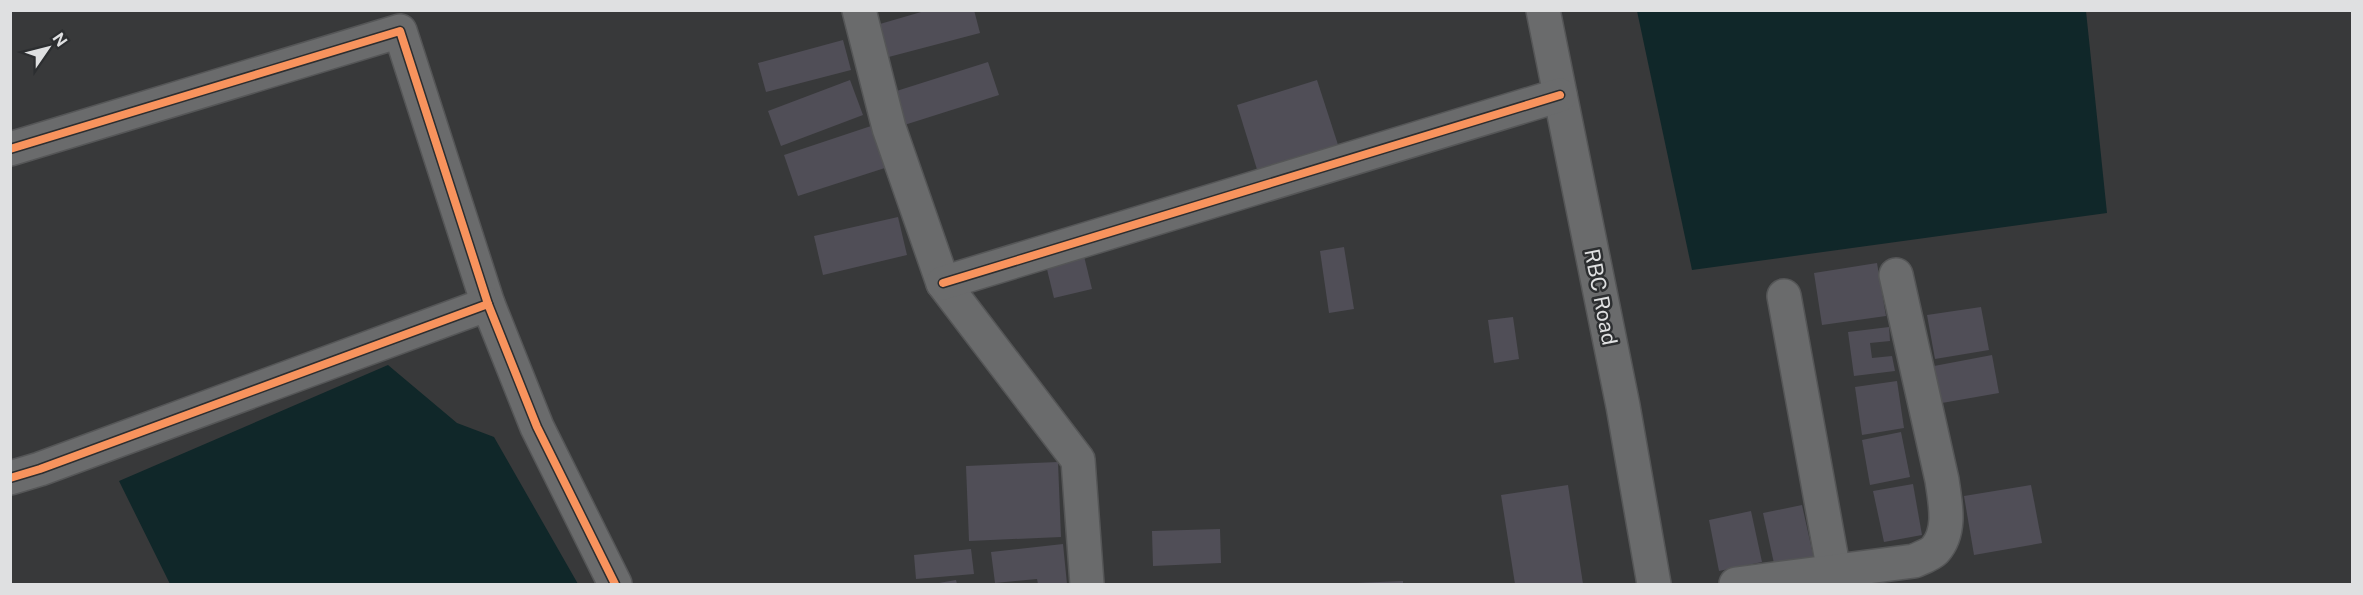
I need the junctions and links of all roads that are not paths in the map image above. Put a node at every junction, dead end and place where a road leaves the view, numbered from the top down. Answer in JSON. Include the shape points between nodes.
{"nodes":[{"id":1,"x":859,"y":10,"type":"edge"},
{"id":2,"x":1543,"y":10,"type":"edge"},
{"id":3,"x":1560,"y":95,"type":"junction"},
{"id":4,"x":10,"y":149,"type":"edge"},
{"id":5,"x":1896,"y":275,"type":"dead end"},
{"id":6,"x":943,"y":283,"type":"junction"},
{"id":7,"x":1785,"y":296,"type":"dead end"},
{"id":8,"x":488,"y":304,"type":"junction"},
{"id":9,"x":10,"y":478,"type":"edge"},
{"id":10,"x":1834,"y":572,"type":"junction"},
{"id":11,"x":615,"y":585,"type":"edge"},
{"id":12,"x":1087,"y":585,"type":"edge"},
{"id":13,"x":1654,"y":585,"type":"edge"},
{"id":14,"x":1736,"y":585,"type":"edge"}],
"edges":[{"from":1,"to":6,"type":"street","via":[[889,128]]},
{"from":2,"to":3,"type":"street","name":"RBC Road"},
{"from":3,"to":6,"type":"street"},
{"from":3,"to":13,"type":"street","name":"RBC Road","via":[[1623,406]]},
{"from":4,"to":8,"type":"street","via":[[400,31]]},
{"from":5,"to":10,"type":"street","via":[[1942,480],[1944,538],[1934,552],[1914,561]]},
{"from":6,"to":12,"type":"street","via":[[1078,460]]},
{"from":7,"to":10,"type":"street"},
{"from":8,"to":9,"type":"street"},
{"from":8,"to":11,"type":"street","via":[[537,427]]},
{"from":10,"to":14,"type":"street"}]}
